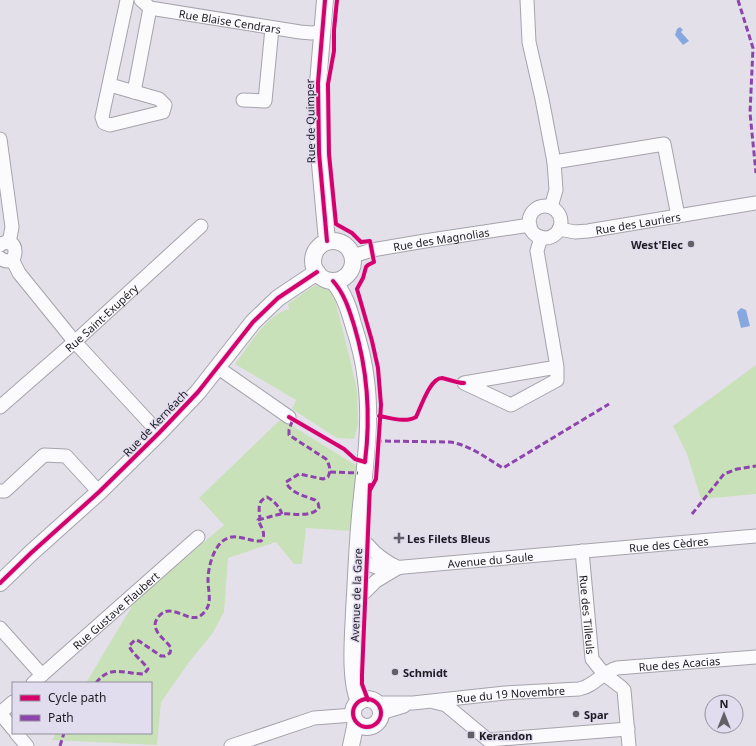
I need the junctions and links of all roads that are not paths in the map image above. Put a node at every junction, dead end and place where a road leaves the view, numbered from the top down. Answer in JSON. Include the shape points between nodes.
{"nodes":[{"id":1,"x":127,"y":0,"type":"edge"},
{"id":2,"x":325,"y":0,"type":"edge"},
{"id":3,"x":526,"y":0,"type":"edge"},
{"id":4,"x":146,"y":4,"type":"edge"},
{"id":5,"x":272,"y":28,"type":"junction"},
{"id":6,"x":322,"y":31,"type":"junction"},
{"id":7,"x":110,"y":85,"type":"junction"},
{"id":8,"x":134,"y":92,"type":"junction"},
{"id":9,"x":243,"y":100,"type":"dead end"},
{"id":10,"x":0,"y":140,"type":"edge"},
{"id":11,"x":554,"y":162,"type":"junction"},
{"id":12,"x":756,"y":203,"type":"edge"},
{"id":13,"x":551,"y":207,"type":"junction"},
{"id":14,"x":678,"y":216,"type":"junction"},
{"id":15,"x":530,"y":225,"type":"junction"},
{"id":16,"x":201,"y":226,"type":"dead end"},
{"id":17,"x":559,"y":230,"type":"junction"},
{"id":18,"x":541,"y":237,"type":"junction"},
{"id":19,"x":327,"y":241,"type":"junction"},
{"id":20,"x":4,"y":244,"type":"edge"},
{"id":21,"x":353,"y":256,"type":"junction"},
{"id":22,"x":6,"y":259,"type":"edge"},
{"id":23,"x":317,"y":272,"type":"junction"},
{"id":24,"x":339,"y":279,"type":"junction"},
{"id":25,"x":74,"y":341,"type":"junction"},
{"id":26,"x":217,"y":367,"type":"junction"},
{"id":27,"x":556,"y":367,"type":"junction"},
{"id":28,"x":0,"y":407,"type":"edge"},
{"id":29,"x":289,"y":417,"type":"dead end"},
{"id":30,"x":159,"y":433,"type":"junction"},
{"id":31,"x":0,"y":491,"type":"edge"},
{"id":32,"x":99,"y":492,"type":"junction"},
{"id":33,"x":756,"y":536,"type":"edge"},
{"id":34,"x":198,"y":537,"type":"dead end"},
{"id":35,"x":363,"y":546,"type":"junction"},
{"id":36,"x":582,"y":551,"type":"junction"},
{"id":37,"x":366,"y":563,"type":"junction"},
{"id":38,"x":399,"y":568,"type":"junction"},
{"id":39,"x":0,"y":583,"type":"edge"},
{"id":40,"x":365,"y":592,"type":"junction"},
{"id":41,"x":0,"y":628,"type":"edge"},
{"id":42,"x":756,"y":657,"type":"edge"},
{"id":43,"x":604,"y":674,"type":"junction"},
{"id":44,"x":38,"y":679,"type":"edge"},
{"id":45,"x":426,"y":702,"type":"junction"},
{"id":46,"x":12,"y":703,"type":"edge"},
{"id":47,"x":366,"y":712,"type":"junction"},
{"id":48,"x":0,"y":713,"type":"edge"},
{"id":49,"x":12,"y":728,"type":"edge"},
{"id":50,"x":628,"y":729,"type":"junction"},
{"id":51,"x":17,"y":734,"type":"edge"},
{"id":52,"x":233,"y":745,"type":"edge"},
{"id":53,"x":27,"y":746,"type":"edge"},
{"id":54,"x":351,"y":746,"type":"edge"},
{"id":55,"x":359,"y":746,"type":"edge"},
{"id":56,"x":629,"y":746,"type":"edge"}],
"edges":[{"from":1,"to":7,"type":"street"},
{"from":2,"to":6,"type":"main road","name":"Rue de Quimper"},
{"from":3,"to":11,"type":"street","via":[[529,42]]},
{"from":4,"to":5,"type":"street","name":"Rue Blaise Cendrars"},
{"from":4,"to":8,"type":"street"},
{"from":5,"to":6,"type":"street","name":"Rue Blaise Cendrars","via":[[312,33]]},
{"from":5,"to":9,"type":"street","via":[[265,101]]},
{"from":6,"to":19,"type":"main road","name":"Rue de Quimper","via":[[318,83],[319,153]]},
{"from":7,"to":8,"type":"street"},
{"from":7,"to":8,"type":"street","via":[[102,117],[104,123],[110,125],[163,112],[165,106],[159,99]]},
{"from":10,"to":20,"type":"street","via":[[12,227]]},
{"from":11,"to":13,"type":"street","via":[[556,190]]},
{"from":11,"to":14,"type":"street","name":"Rue des Lauriers","via":[[664,144]]},
{"from":12,"to":14,"type":"street"},
{"from":13,"to":15,"type":"street","via":[[537,208],[531,216]]},
{"from":13,"to":17,"type":"street","via":[[561,219]]},
{"from":14,"to":17,"type":"street","name":"Rue des Lauriers","via":[[588,232]]},
{"from":15,"to":18,"type":"street","via":[[534,233]]},
{"from":15,"to":21,"type":"street","name":"Rue des Magnolias","via":[[372,250]]},
{"from":16,"to":25,"type":"street","name":"Rue Saint-Exupéry"},
{"from":17,"to":18,"type":"street","via":[[551,236]]},
{"from":18,"to":27,"type":"street","via":[[537,251]]},
{"from":19,"to":21,"type":"main road","via":[[343,243]]},
{"from":19,"to":23,"type":"main road","via":[[318,247],[313,259]]},
{"from":20,"to":22,"type":"street","via":[[14,246],[16,251]]},
{"from":21,"to":24,"type":"main road","via":[[350,272]]},
{"from":22,"to":25,"type":"street"},
{"from":23,"to":24,"type":"main road","via":[[327,280]]},
{"from":23,"to":26,"type":"main road","name":"Rue de Kernéach","via":[[278,298],[253,322]]},
{"from":24,"to":35,"type":"main road","name":"Avenue de la Gare","via":[[347,291],[363,341],[372,385],[372,442]]},
{"from":25,"to":28,"type":"street","name":"Rue Saint-Exupéry"},
{"from":25,"to":30,"type":"street"},
{"from":26,"to":29,"type":"street"},
{"from":26,"to":30,"type":"main road","name":"Rue de Kernéach","via":[[198,392]]},
{"from":27,"to":27,"type":"street","via":[[557,380],[510,405],[464,383]]},
{"from":30,"to":32,"type":"main road","name":"Rue de Kernéach"},
{"from":31,"to":32,"type":"street","via":[[5,491],[44,455],[66,456]]},
{"from":32,"to":39,"type":"main road","name":"Rue de Kernéach"},
{"from":33,"to":36,"type":"street","name":"Rue des Cèdres"},
{"from":34,"to":44,"type":"street","name":"Rue Gustave Flaubert"},
{"from":35,"to":37,"type":"main road","name":"Avenue de la Gare"},
{"from":35,"to":38,"type":"street"},
{"from":35,"to":47,"type":"main road","name":"Avenue de la Gare","via":[[353,655],[355,688]]},
{"from":36,"to":38,"type":"street","name":"Avenue du Saule"},
{"from":36,"to":43,"type":"street","name":"Rue des Tilleuls","via":[[592,659]]},
{"from":37,"to":38,"type":"street","name":"Avenue du Saule","via":[[380,569]]},
{"from":37,"to":40,"type":"main road","name":"Avenue de la Gare"},
{"from":38,"to":40,"type":"street","via":[[376,581]]},
{"from":40,"to":47,"type":"main road","name":"Avenue de la Gare","via":[[362,684]]},
{"from":41,"to":44,"type":"street"},
{"from":42,"to":43,"type":"street","name":"Rue des Acacias","via":[[617,668]]},
{"from":43,"to":45,"type":"street","name":"Rue du 19 Novembre","via":[[583,688]]},
{"from":43,"to":50,"type":"street","name":"Rue des Tilleuls","via":[[624,690]]},
{"from":45,"to":47,"type":"street","name":"Rue du 19 Novembre"},
{"from":45,"to":50,"type":"street","via":[[446,705],[488,740]]},
{"from":46,"to":48,"type":"street"},
{"from":47,"to":52,"type":"street","name":"Rue du 19 Novembre","via":[[314,718]]},
{"from":47,"to":54,"type":"main road","name":"Avenue de la Gare"},
{"from":47,"to":55,"type":"main road"},
{"from":48,"to":49,"type":"street"},
{"from":50,"to":56,"type":"street","name":"Rue des Tilleuls"},
{"from":51,"to":53,"type":"street"}]}
